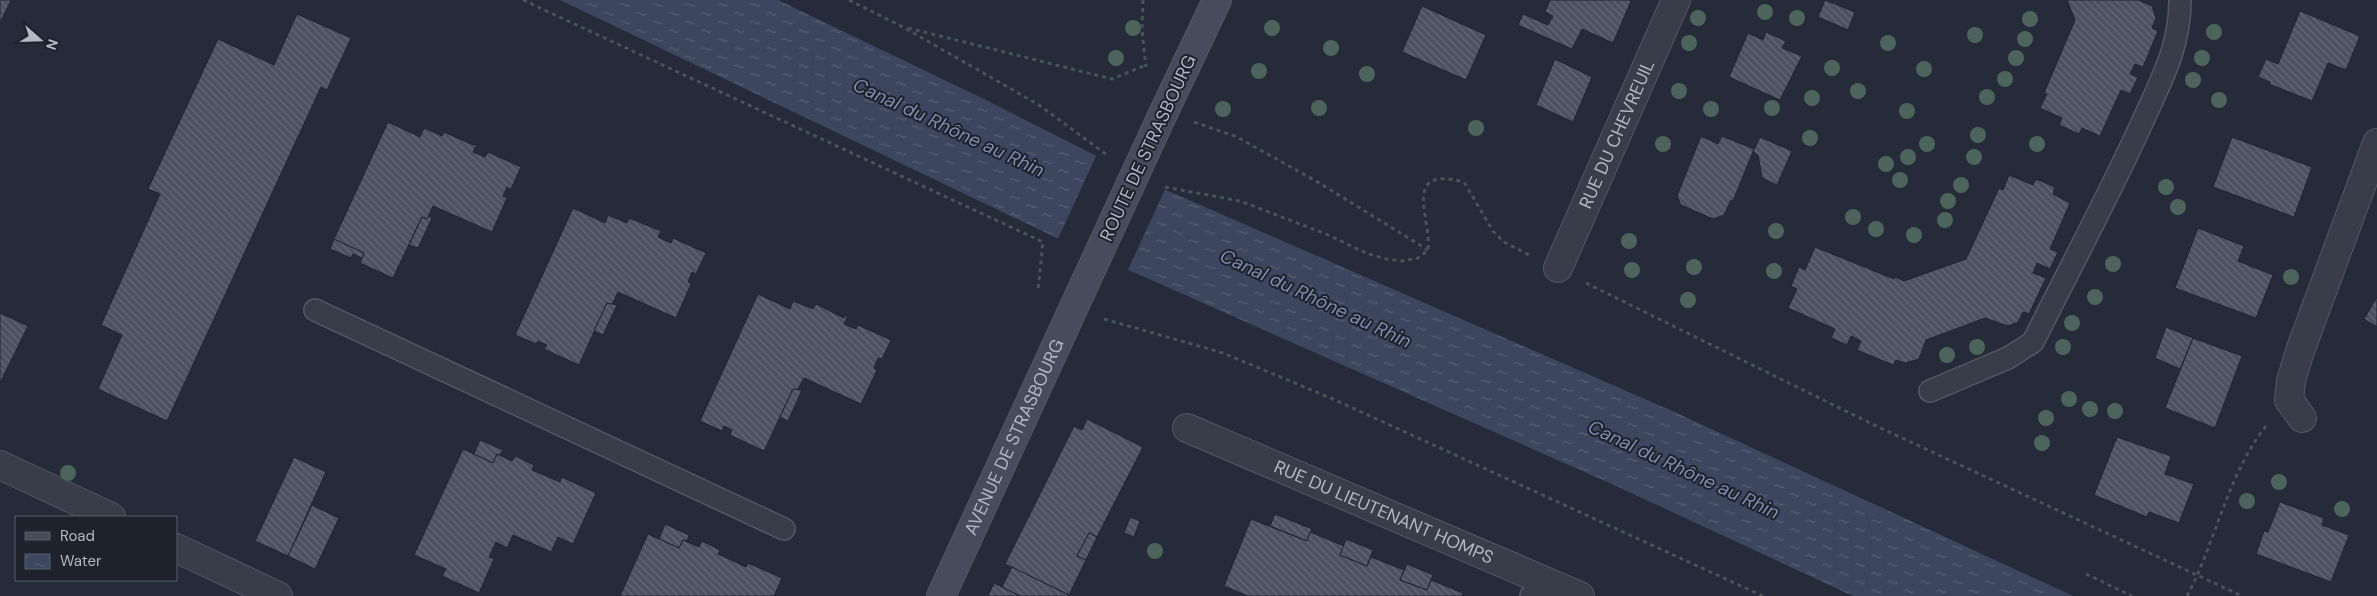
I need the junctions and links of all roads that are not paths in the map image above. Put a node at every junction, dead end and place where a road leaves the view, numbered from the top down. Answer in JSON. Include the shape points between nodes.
{"nodes":[{"id":1,"x":1217,"y":0,"type":"edge"},
{"id":2,"x":1676,"y":0,"type":"edge"},
{"id":3,"x":2180,"y":0,"type":"edge"},
{"id":4,"x":2377,"y":142,"type":"edge"},
{"id":5,"x":1558,"y":268,"type":"road end"},
{"id":6,"x":1079,"y":296,"type":"joint"},
{"id":7,"x":315,"y":310,"type":"dead end"},
{"id":8,"x":1930,"y":391,"type":"dead end"},
{"id":9,"x":2295,"y":409,"type":"road end"},
{"id":10,"x":1187,"y":428,"type":"dead end"},
{"id":11,"x":0,"y":465,"type":"edge"},
{"id":12,"x":109,"y":516,"type":"edge"},
{"id":13,"x":784,"y":529,"type":"dead end"},
{"id":14,"x":178,"y":549,"type":"edge"},
{"id":15,"x":1538,"y":588,"type":"edge"},
{"id":16,"x":946,"y":590,"type":"edge"},
{"id":17,"x":278,"y":596,"type":"edge"},
{"id":18,"x":1580,"y":596,"type":"edge"}],
"edges":[{"from":1,"to":6,"type":"main road","name":"ROUTE DE STRASBOURG","bridge":true},
{"from":2,"to":5,"type":"street","name":"RUE DU CHEVREUIL"},
{"from":3,"to":8,"type":"lane","via":[[2180,25],[2174,50],[2114,185],[2033,342],[2008,358]]},
{"from":4,"to":9,"type":"street","via":[[2300,351],[2291,381]]},
{"from":6,"to":16,"type":"main road","name":"AVENUE DE STRASBOURG"},
{"from":7,"to":13,"type":"lane"},
{"from":10,"to":15,"type":"street","name":"RUE DU LIEUTENANT HOMPS"},
{"from":11,"to":12,"type":"street"},
{"from":14,"to":17,"type":"street"},
{"from":15,"to":18,"type":"street","name":"RUE DU LIEUTENANT HOMPS"}]}
